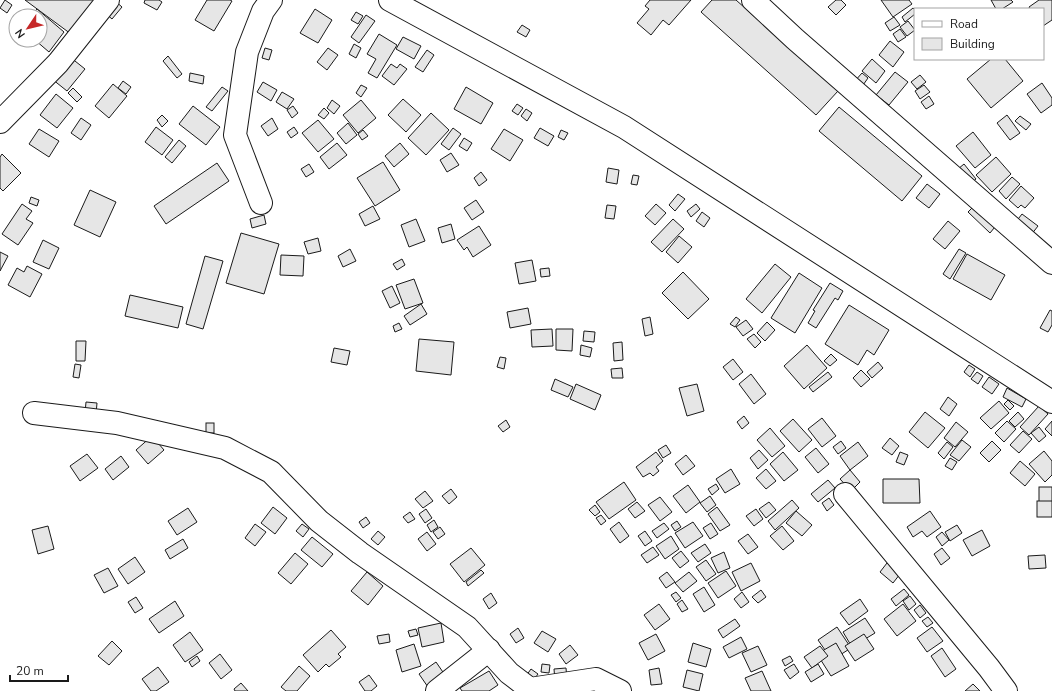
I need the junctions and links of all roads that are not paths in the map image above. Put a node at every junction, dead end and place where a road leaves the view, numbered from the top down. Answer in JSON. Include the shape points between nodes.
{"nodes":[{"id":1,"x":108,"y":0,"type":"edge"},
{"id":2,"x":271,"y":0,"type":"edge"},
{"id":3,"x":390,"y":0,"type":"edge"},
{"id":4,"x":753,"y":0,"type":"edge"},
{"id":5,"x":0,"y":122,"type":"edge"},
{"id":6,"x":260,"y":203,"type":"dead end"},
{"id":7,"x":1052,"y":263,"type":"edge"},
{"id":8,"x":1052,"y":402,"type":"edge"},
{"id":9,"x":34,"y":413,"type":"dead end"},
{"id":10,"x":846,"y":494,"type":"dead end"},
{"id":11,"x":489,"y":650,"type":"junction"},
{"id":12,"x":437,"y":691,"type":"edge"},
{"id":13,"x":620,"y":691,"type":"edge"},
{"id":14,"x":1006,"y":691,"type":"edge"}],
"edges":[{"from":1,"to":5,"type":"street","via":[[58,63]]},
{"from":2,"to":6,"type":"street","via":[[263,11],[247,52],[236,135]]},
{"from":3,"to":8,"type":"street","via":[[624,127]]},
{"from":4,"to":7,"type":"street"},
{"from":9,"to":11,"type":"street","via":[[117,423],[225,448],[271,472],[319,521],[467,627]]},
{"from":10,"to":14,"type":"street"},
{"from":11,"to":12,"type":"street"},
{"from":11,"to":13,"type":"street","via":[[509,673],[530,689],[596,679]]}]}
